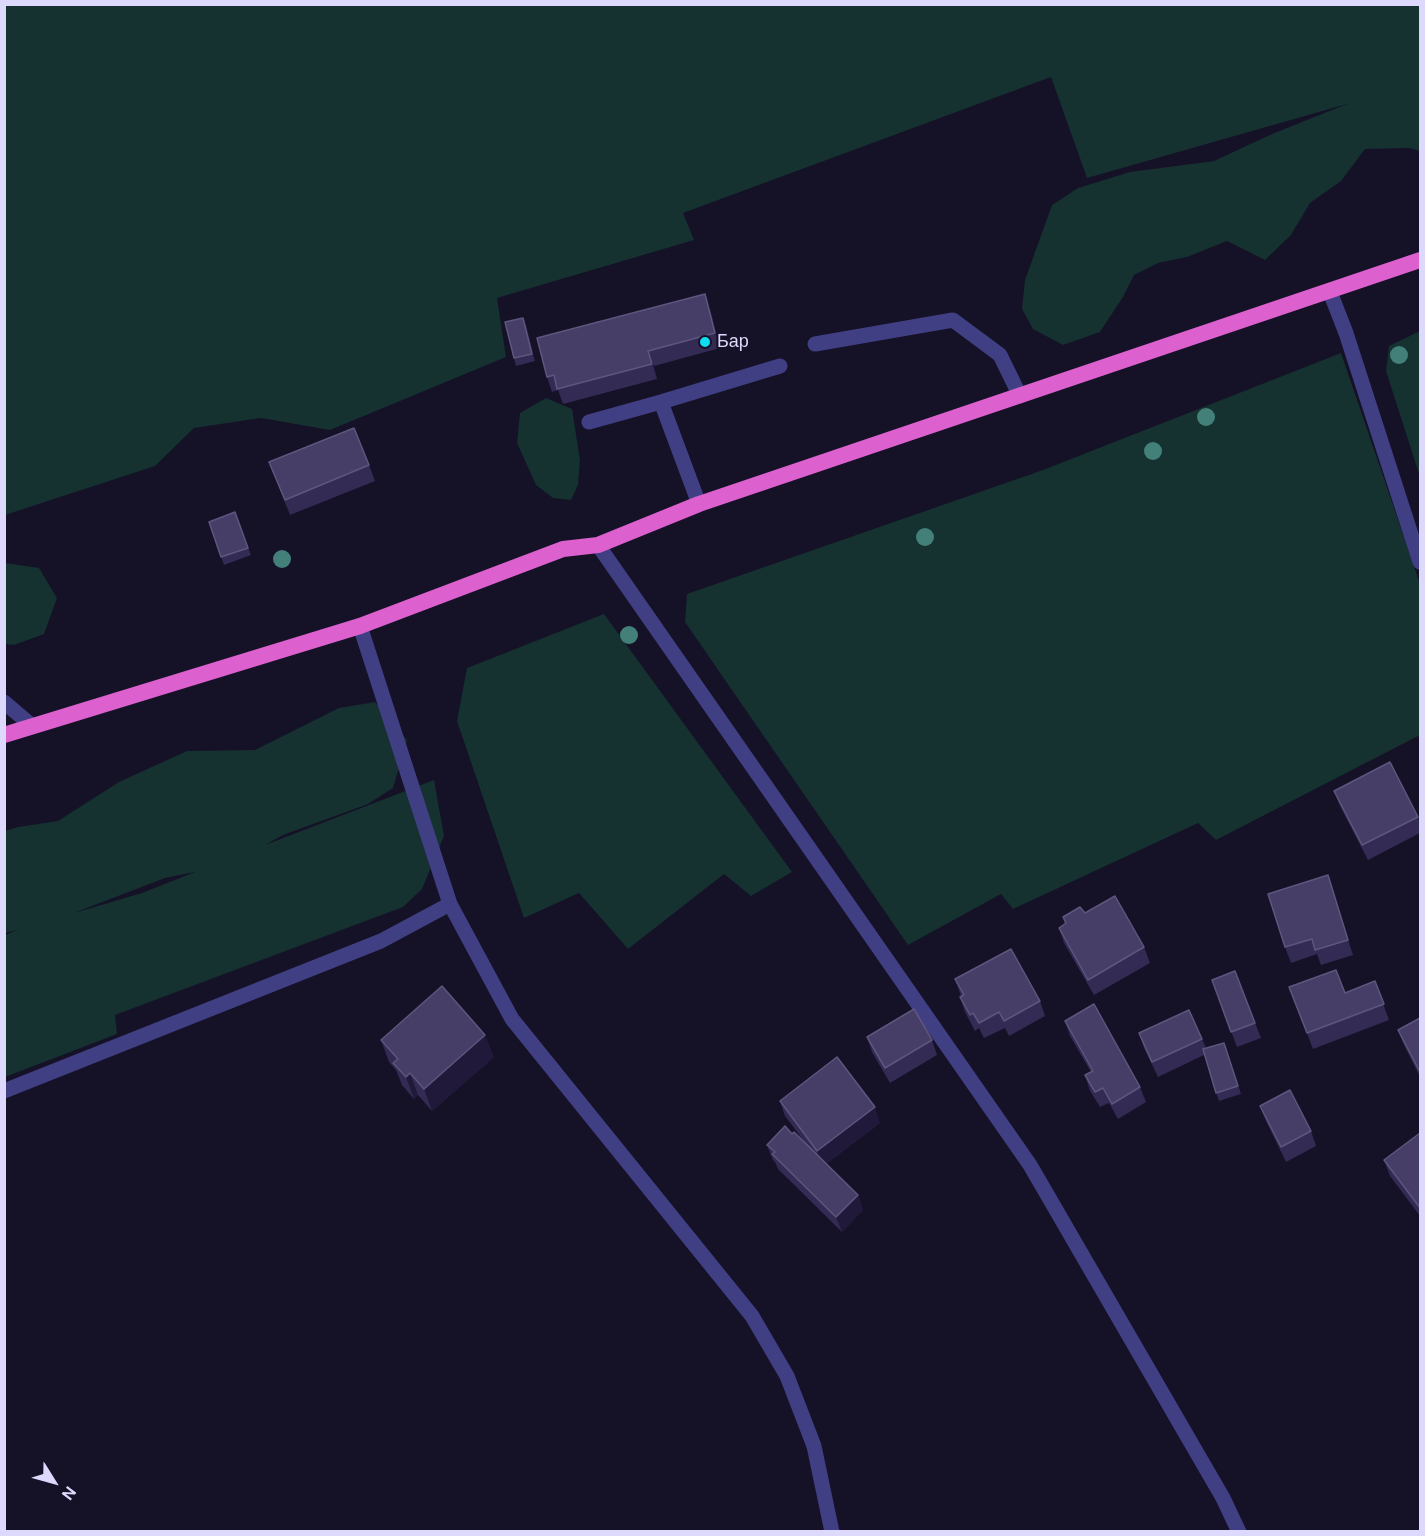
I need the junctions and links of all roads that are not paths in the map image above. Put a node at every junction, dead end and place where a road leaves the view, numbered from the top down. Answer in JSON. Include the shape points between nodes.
{"nodes":[{"id":1,"x":1420,"y":260,"type":"edge"},
{"id":2,"x":1330,"y":292,"type":"junction"},
{"id":3,"x":815,"y":344,"type":"dead end"},
{"id":4,"x":780,"y":366,"type":"dead end"},
{"id":5,"x":1020,"y":396,"type":"junction"},
{"id":6,"x":661,"y":402,"type":"junction"},
{"id":7,"x":589,"y":422,"type":"dead end"},
{"id":8,"x":699,"y":504,"type":"junction"},
{"id":9,"x":598,"y":545,"type":"junction"},
{"id":10,"x":1420,"y":562,"type":"edge"},
{"id":11,"x":360,"y":626,"type":"junction"},
{"id":12,"x":4,"y":702,"type":"edge"},
{"id":13,"x":31,"y":726,"type":"junction"},
{"id":14,"x":4,"y":735,"type":"edge"},
{"id":15,"x":450,"y":904,"type":"junction"},
{"id":16,"x":4,"y":1091,"type":"edge"},
{"id":17,"x":832,"y":1532,"type":"edge"},
{"id":18,"x":1239,"y":1532,"type":"edge"}],
"edges":[{"from":1,"to":2,"type":"highway"},
{"from":2,"to":5,"type":"highway"},
{"from":2,"to":10,"type":"street"},
{"from":3,"to":5,"type":"street","via":[[953,320],[1000,355]]},
{"from":4,"to":6,"type":"street"},
{"from":5,"to":8,"type":"highway"},
{"from":6,"to":7,"type":"street"},
{"from":6,"to":8,"type":"street"},
{"from":8,"to":9,"type":"highway"},
{"from":9,"to":11,"type":"highway","via":[[563,549]]},
{"from":9,"to":18,"type":"street","via":[[1030,1165]]},
{"from":11,"to":13,"type":"highway"},
{"from":11,"to":15,"type":"street"},
{"from":12,"to":13,"type":"street"},
{"from":13,"to":14,"type":"highway"},
{"from":15,"to":16,"type":"street","via":[[381,941]]},
{"from":15,"to":17,"type":"street","via":[[512,1019],[752,1316],[787,1376],[814,1446]]}]}
